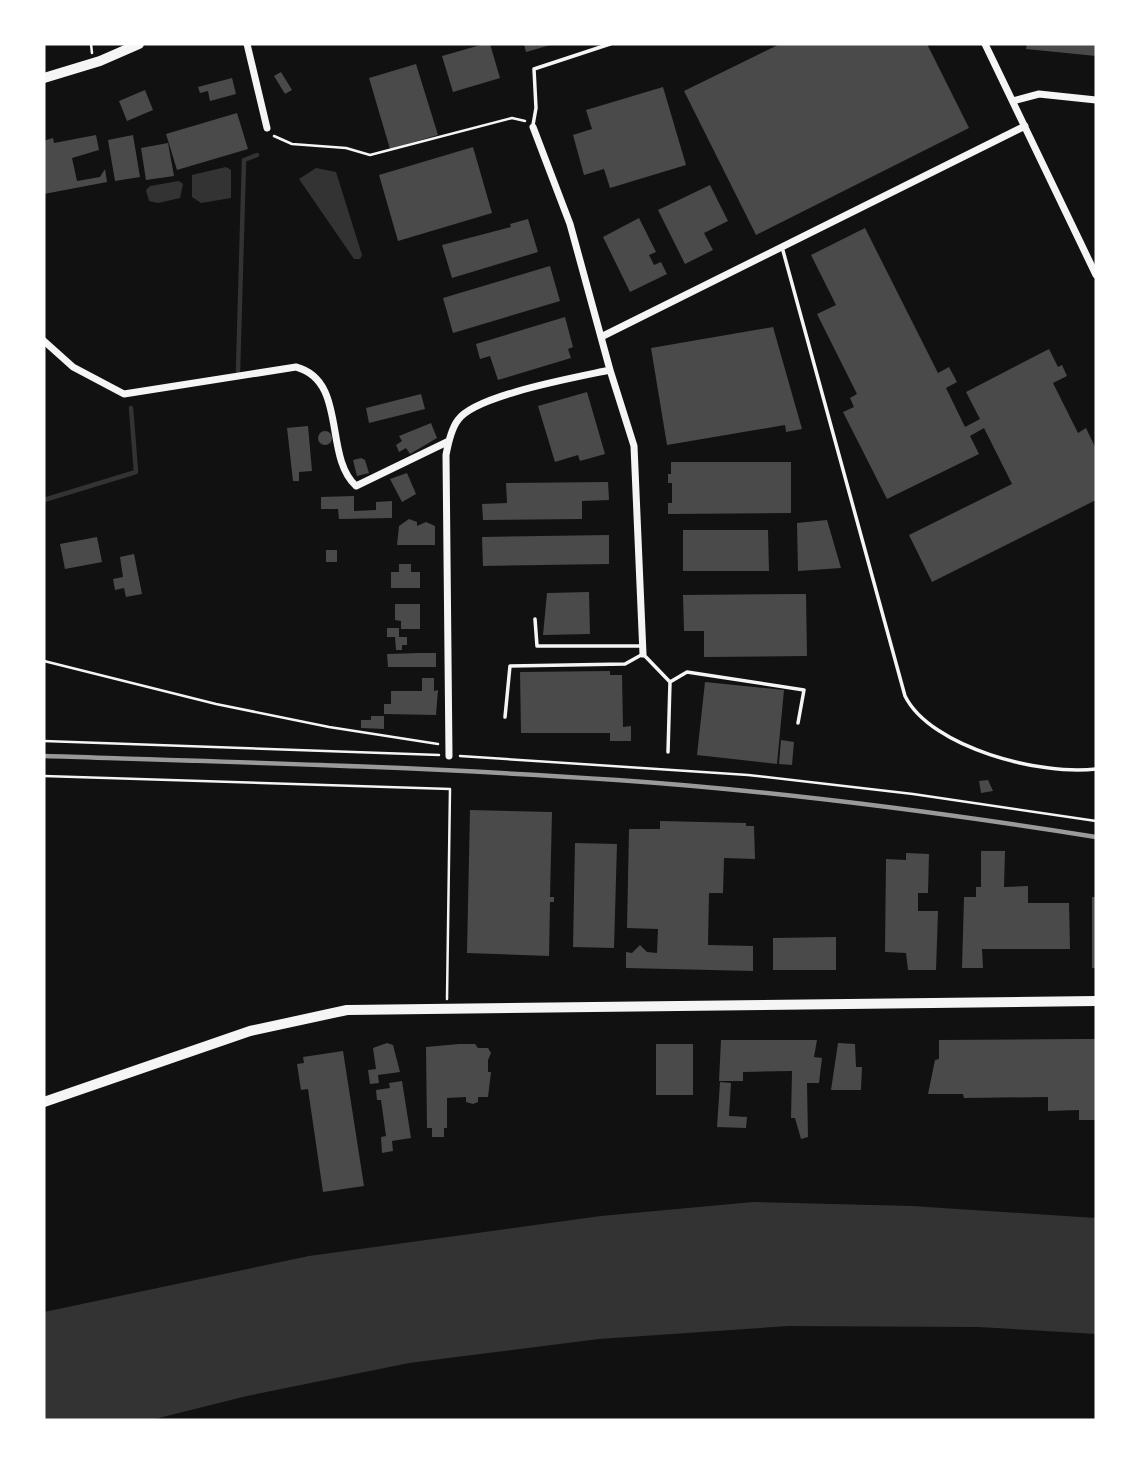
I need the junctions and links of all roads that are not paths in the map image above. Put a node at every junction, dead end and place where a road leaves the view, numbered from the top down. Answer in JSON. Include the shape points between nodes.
{"nodes":[{"id":1,"x":139,"y":44,"type":"edge"},
{"id":2,"x":247,"y":44,"type":"edge"},
{"id":3,"x":610,"y":44,"type":"edge"},
{"id":4,"x":985,"y":44,"type":"edge"},
{"id":5,"x":44,"y":76,"type":"edge"},
{"id":6,"x":1096,"y":100,"type":"edge"},
{"id":7,"x":1013,"y":101,"type":"junction"},
{"id":8,"x":1025,"y":126,"type":"junction"},
{"id":9,"x":533,"y":127,"type":"joint"},
{"id":10,"x":267,"y":128,"type":"road end"},
{"id":11,"x":782,"y":247,"type":"junction"},
{"id":12,"x":1096,"y":275,"type":"edge"},
{"id":13,"x":601,"y":337,"type":"junction"},
{"id":14,"x":44,"y":341,"type":"edge"},
{"id":15,"x":610,"y":370,"type":"junction"},
{"id":16,"x":449,"y":441,"type":"junction"},
{"id":17,"x":535,"y":619,"type":"dead end"},
{"id":18,"x":643,"y":650,"type":"junction"},
{"id":19,"x":670,"y":682,"type":"junction"},
{"id":20,"x":505,"y":717,"type":"dead end"},
{"id":21,"x":798,"y":723,"type":"dead end"},
{"id":22,"x":668,"y":752,"type":"dead end"},
{"id":23,"x":449,"y":756,"type":"road end"},
{"id":24,"x":1096,"y":769,"type":"edge"},
{"id":25,"x":1096,"y":1001,"type":"edge"},
{"id":26,"x":44,"y":1102,"type":"edge"}],
"edges":[{"from":1,"to":5,"type":"main road","via":[[100,61]]},
{"from":2,"to":10,"type":"street"},
{"from":3,"to":9,"type":"lane","via":[[534,69]]},
{"from":4,"to":7,"type":"street"},
{"from":6,"to":7,"type":"street","via":[[1039,94]]},
{"from":7,"to":8,"type":"street"},
{"from":8,"to":11,"type":"street"},
{"from":8,"to":12,"type":"street"},
{"from":9,"to":13,"type":"street","via":[[570,224]]},
{"from":11,"to":13,"type":"street"},
{"from":11,"to":24,"type":"lane","via":[[913,712],[929,725],[1006,762]]},
{"from":13,"to":15,"type":"street"},
{"from":14,"to":16,"type":"street","via":[[73,368],[124,394],[296,367],[310,371],[319,380],[335,426],[344,470],[356,486]]},
{"from":15,"to":16,"type":"street","via":[[485,402],[458,419]]},
{"from":15,"to":18,"type":"street","via":[[634,446]]},
{"from":16,"to":23,"type":"street"},
{"from":17,"to":18,"type":"lane","via":[[537,646]]},
{"from":18,"to":19,"type":"lane"},
{"from":18,"to":20,"type":"lane","via":[[625,664],[510,666]]},
{"from":19,"to":21,"type":"lane","via":[[687,672],[804,690]]},
{"from":19,"to":22,"type":"lane"},
{"from":25,"to":26,"type":"street","via":[[347,1010],[262,1028]]}]}
